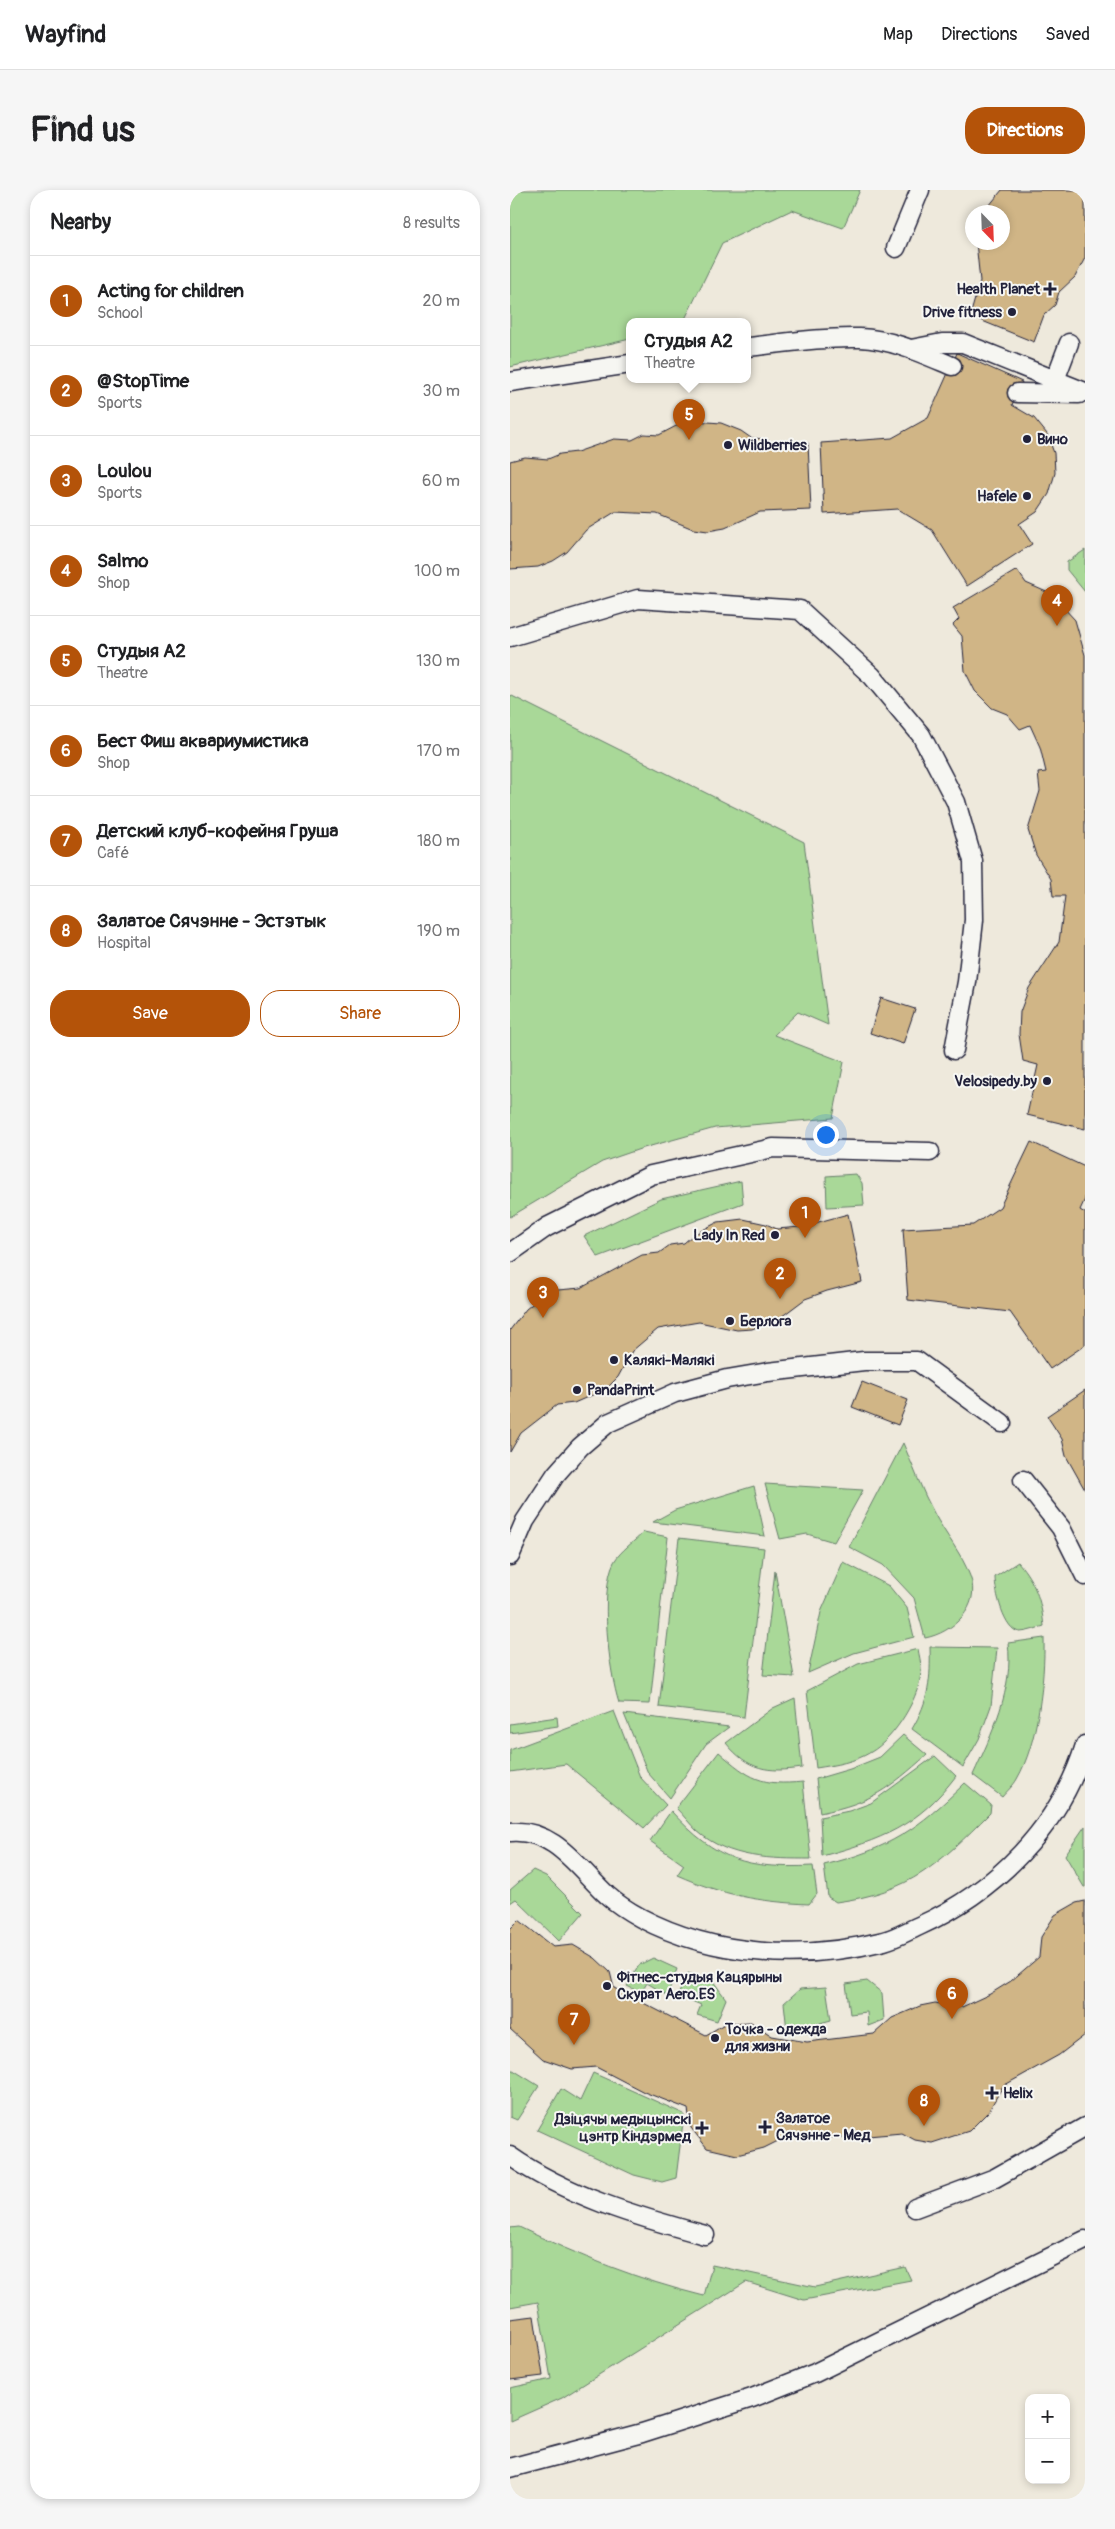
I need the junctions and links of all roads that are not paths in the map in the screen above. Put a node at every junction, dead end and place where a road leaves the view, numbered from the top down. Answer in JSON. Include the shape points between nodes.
{"nodes":[{"id":1,"x":920,"y":190,"type":"edge"},
{"id":2,"x":896,"y":248,"type":"dead end"},
{"id":3,"x":1069,"y":344,"type":"dead end"},
{"id":4,"x":751,"y":348,"type":"edge"},
{"id":5,"x":910,"y":349,"type":"junction"},
{"id":6,"x":626,"y":365,"type":"edge"},
{"id":7,"x":952,"y":366,"type":"dead end"},
{"id":8,"x":1055,"y":380,"type":"junction"},
{"id":9,"x":510,"y":382,"type":"edge"},
{"id":10,"x":1085,"y":393,"type":"edge"},
{"id":11,"x":1017,"y":394,"type":"dead end"},
{"id":12,"x":510,"y":637,"type":"edge"},
{"id":13,"x":954,"y":1050,"type":"dead end"},
{"id":14,"x":930,"y":1152,"type":"dead end"},
{"id":15,"x":510,"y":1253,"type":"edge"},
{"id":16,"x":1002,"y":1423,"type":"dead end"},
{"id":17,"x":1023,"y":1480,"type":"dead end"},
{"id":18,"x":510,"y":1556,"type":"edge"},
{"id":19,"x":1085,"y":1576,"type":"edge"},
{"id":20,"x":1085,"y":1745,"type":"edge"},
{"id":21,"x":510,"y":1832,"type":"edge"},
{"id":22,"x":1085,"y":2127,"type":"edge"},
{"id":23,"x":510,"y":2156,"type":"edge"},
{"id":24,"x":915,"y":2208,"type":"dead end"},
{"id":25,"x":705,"y":2235,"type":"dead end"},
{"id":26,"x":1085,"y":2240,"type":"edge"},
{"id":27,"x":510,"y":2468,"type":"edge"}],
"edges":[{"from":1,"to":2,"type":"lane"},
{"from":3,"to":8,"type":"lane"},
{"from":4,"to":5,"type":"lane","via":[[861,338]]},
{"from":5,"to":7,"type":"lane"},
{"from":5,"to":8,"type":"lane","via":[[963,343]]},
{"from":6,"to":9,"type":"lane"},
{"from":8,"to":10,"type":"lane"},
{"from":10,"to":11,"type":"lane"},
{"from":12,"to":13,"type":"lane","via":[[638,599],[800,610],[872,676],[921,736],[956,802],[973,861],[973,929],[968,982]]},
{"from":14,"to":15,"type":"lane","via":[[773,1148],[651,1175],[547,1226]]},
{"from":16,"to":18,"type":"lane","via":[[917,1361],[864,1361],[768,1372],[675,1393],[608,1423],[580,1447],[556,1474],[525,1520]]},
{"from":17,"to":19,"type":"lane","via":[[1061,1528]]},
{"from":20,"to":21,"type":"lane","via":[[1078,1769],[1054,1815],[1022,1853],[982,1890],[934,1919],[886,1940],[832,1951],[770,1952],[724,1948],[680,1935],[641,1918],[608,1896],[556,1844],[524,1831]]},
{"from":22,"to":24,"type":"lane","via":[[995,2178]]},
{"from":23,"to":25,"type":"lane","via":[[572,2190],[649,2220]]},
{"from":26,"to":27,"type":"lane","via":[[815,2373],[752,2398],[642,2433]]}]}
